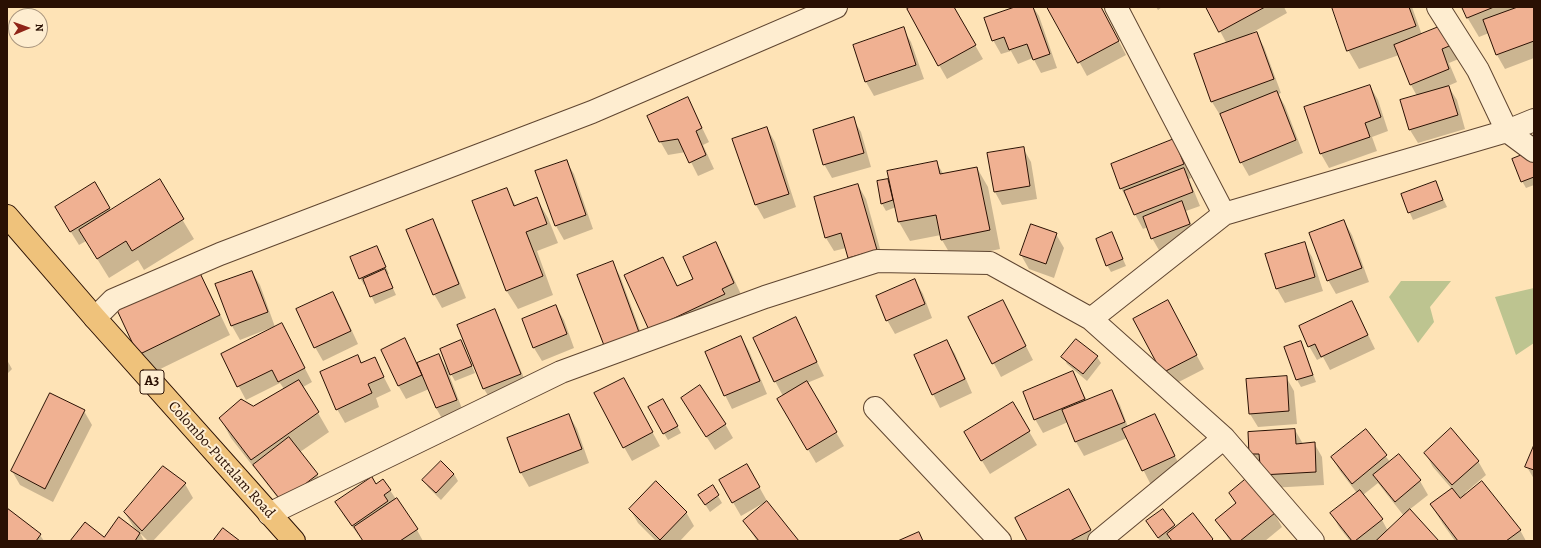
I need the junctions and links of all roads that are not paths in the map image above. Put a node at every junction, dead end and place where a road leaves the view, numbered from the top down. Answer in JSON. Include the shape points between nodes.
{"nodes":[{"id":1,"x":836,"y":7,"type":"edge"},
{"id":2,"x":1116,"y":7,"type":"edge"},
{"id":3,"x":1438,"y":7,"type":"edge"},
{"id":4,"x":1534,"y":120,"type":"edge"},
{"id":5,"x":1507,"y":131,"type":"junction"},
{"id":6,"x":1534,"y":151,"type":"edge"},
{"id":7,"x":1224,"y":214,"type":"junction"},
{"id":8,"x":7,"y":216,"type":"edge"},
{"id":9,"x":95,"y":318,"type":"junction"},
{"id":10,"x":1090,"y":319,"type":"junction"},
{"id":11,"x":875,"y":408,"type":"dead end"},
{"id":12,"x":1224,"y":438,"type":"junction"},
{"id":13,"x":269,"y":514,"type":"junction"},
{"id":14,"x":294,"y":541,"type":"edge"},
{"id":15,"x":1000,"y":541,"type":"edge"},
{"id":16,"x":1099,"y":541,"type":"edge"},
{"id":17,"x":1313,"y":541,"type":"edge"}],
"edges":[{"from":1,"to":9,"type":"street","via":[[592,112],[220,254],[113,300]]},
{"from":2,"to":7,"type":"street"},
{"from":3,"to":5,"type":"street","via":[[1478,70]]},
{"from":4,"to":5,"type":"street"},
{"from":5,"to":6,"type":"street"},
{"from":5,"to":7,"type":"street"},
{"from":7,"to":10,"type":"street"},
{"from":8,"to":9,"type":"highway","name":"Colombo-Puttalam Road","number":"A3"},
{"from":9,"to":13,"type":"highway","name":"Colombo-Puttalam Road","number":"A3"},
{"from":10,"to":12,"type":"street"},
{"from":10,"to":13,"type":"street","via":[[990,263],[877,261],[765,297],[561,372]]},
{"from":11,"to":15,"type":"street"},
{"from":12,"to":16,"type":"street"},
{"from":12,"to":17,"type":"street"},
{"from":13,"to":14,"type":"highway","name":"Colombo-Puttalam Road","number":"A3"}]}
